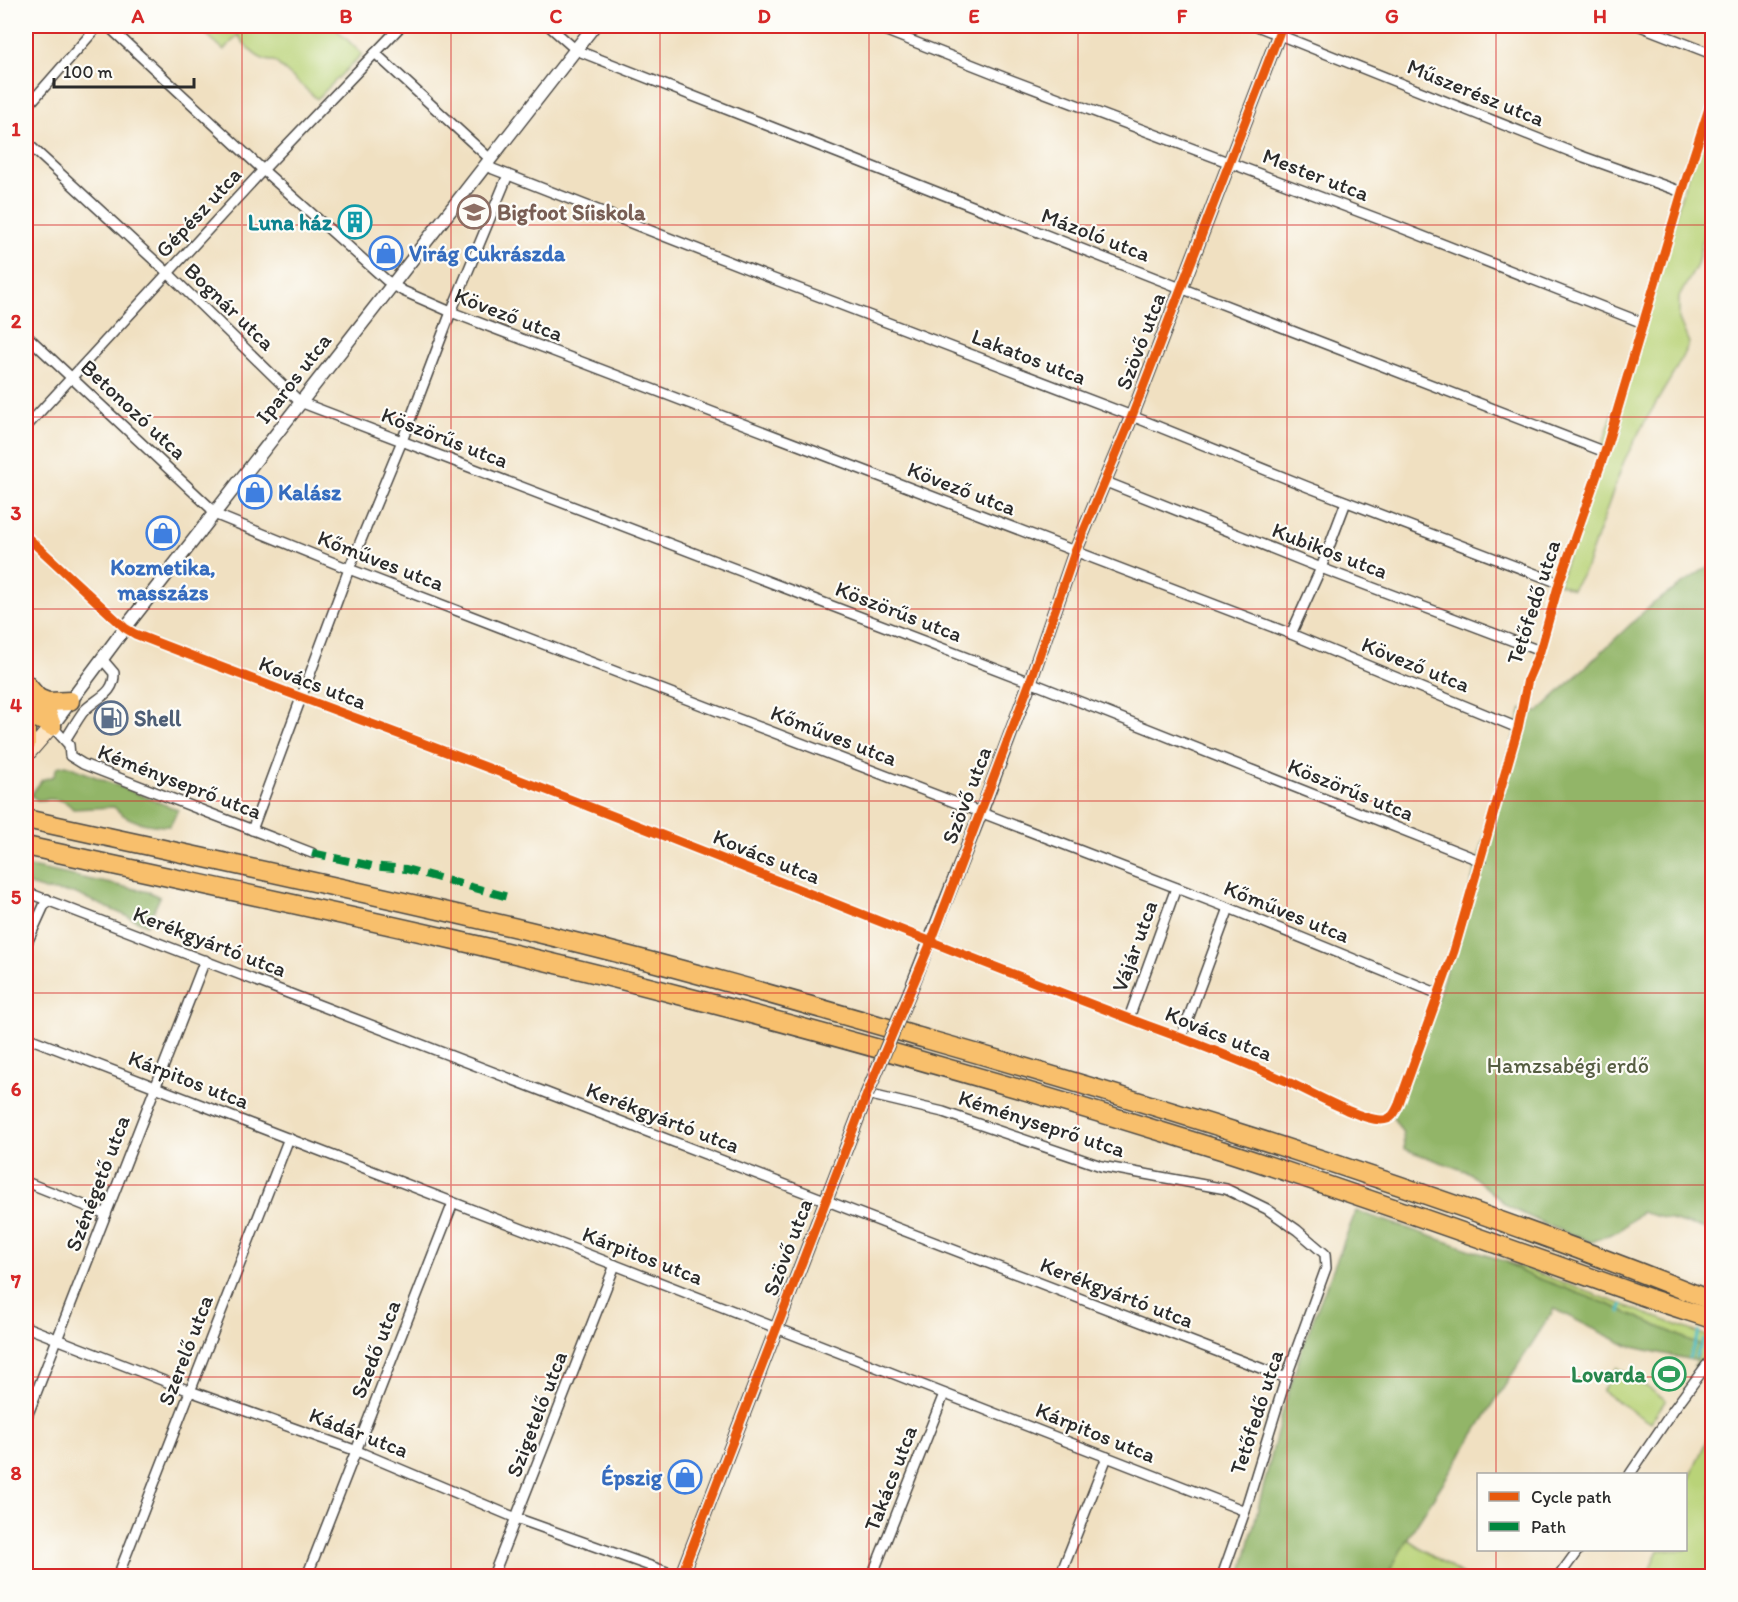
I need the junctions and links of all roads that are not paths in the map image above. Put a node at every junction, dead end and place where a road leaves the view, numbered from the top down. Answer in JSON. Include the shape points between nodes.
{"nodes":[{"id":1,"x":98,"y":26,"type":"edge"},
{"id":2,"x":108,"y":26,"type":"edge"},
{"id":3,"x":401,"y":26,"type":"edge"},
{"id":4,"x":549,"y":26,"type":"edge"},
{"id":5,"x":594,"y":26,"type":"edge"},
{"id":6,"x":874,"y":26,"type":"edge"},
{"id":7,"x":1257,"y":26,"type":"edge"},
{"id":8,"x":1640,"y":26,"type":"edge"},
{"id":9,"x":1281,"y":30,"type":"edge"},
{"id":10,"x":575,"y":49,"type":"junction"},
{"id":11,"x":375,"y":53,"type":"junction"},
{"id":12,"x":1713,"y":54,"type":"edge"},
{"id":13,"x":1713,"y":99,"type":"edge"},
{"id":14,"x":26,"y":108,"type":"edge"},
{"id":15,"x":26,"y":142,"type":"edge"},
{"id":16,"x":487,"y":161,"type":"junction"},
{"id":17,"x":1229,"y":161,"type":"junction"},
{"id":18,"x":263,"y":170,"type":"junction"},
{"id":19,"x":508,"y":175,"type":"junction"},
{"id":20,"x":1682,"y":192,"type":"junction"},
{"id":21,"x":168,"y":273,"type":"junction"},
{"id":22,"x":392,"y":285,"type":"junction"},
{"id":23,"x":1181,"y":288,"type":"junction"},
{"id":24,"x":451,"y":312,"type":"junction"},
{"id":25,"x":1643,"y":323,"type":"junction"},
{"id":26,"x":26,"y":335,"type":"edge"},
{"id":27,"x":71,"y":378,"type":"junction"},
{"id":28,"x":300,"y":402,"type":"junction"},
{"id":29,"x":1132,"y":416,"type":"junction"},
{"id":30,"x":26,"y":427,"type":"edge"},
{"id":31,"x":402,"y":441,"type":"junction"},
{"id":32,"x":1605,"y":452,"type":"junction"},
{"id":33,"x":1106,"y":482,"type":"junction"},
{"id":34,"x":1346,"y":502,"type":"junction"},
{"id":35,"x":215,"y":512,"type":"junction"},
{"id":36,"x":26,"y":536,"type":"edge"},
{"id":37,"x":1075,"y":552,"type":"junction"},
{"id":38,"x":1321,"y":568,"type":"junction"},
{"id":39,"x":350,"y":569,"type":"junction"},
{"id":40,"x":1559,"y":583,"type":"junction"},
{"id":41,"x":125,"y":628,"type":"junction"},
{"id":42,"x":1291,"y":634,"type":"junction"},
{"id":43,"x":1540,"y":651,"type":"junction"},
{"id":44,"x":102,"y":658,"type":"junction"},
{"id":45,"x":1030,"y":682,"type":"junction"},
{"id":46,"x":26,"y":684,"type":"edge"},
{"id":47,"x":302,"y":699,"type":"junction"},
{"id":48,"x":32,"y":700,"type":"edge"},
{"id":49,"x":70,"y":701,"type":"junction"},
{"id":50,"x":26,"y":717,"type":"edge"},
{"id":51,"x":51,"y":726,"type":"junction"},
{"id":52,"x":1518,"y":728,"type":"junction"},
{"id":53,"x":65,"y":740,"type":"junction"},
{"id":54,"x":26,"y":745,"type":"edge"},
{"id":55,"x":26,"y":756,"type":"edge"},
{"id":56,"x":981,"y":812,"type":"junction"},
{"id":57,"x":26,"y":819,"type":"edge"},
{"id":58,"x":252,"y":830,"type":"junction"},
{"id":59,"x":26,"y":846,"type":"edge"},
{"id":60,"x":312,"y":853,"type":"dead end"},
{"id":61,"x":1481,"y":861,"type":"junction"},
{"id":62,"x":1176,"y":888,"type":"junction"},
{"id":63,"x":26,"y":892,"type":"edge"},
{"id":64,"x":47,"y":899,"type":"junction"},
{"id":65,"x":1228,"y":908,"type":"junction"},
{"id":66,"x":931,"y":942,"type":"junction"},
{"id":67,"x":26,"y":945,"type":"edge"},
{"id":68,"x":205,"y":960,"type":"junction"},
{"id":69,"x":1439,"y":993,"type":"junction"},
{"id":70,"x":1129,"y":1018,"type":"junction"},
{"id":71,"x":26,"y":1037,"type":"edge"},
{"id":72,"x":1181,"y":1038,"type":"junction"},
{"id":73,"x":155,"y":1087,"type":"junction"},
{"id":74,"x":867,"y":1094,"type":"junction"},
{"id":75,"x":1392,"y":1116,"type":"joint"},
{"id":76,"x":289,"y":1138,"type":"junction"},
{"id":77,"x":26,"y":1182,"type":"edge"},
{"id":78,"x":826,"y":1200,"type":"junction"},
{"id":79,"x":453,"y":1203,"type":"junction"},
{"id":80,"x":106,"y":1214,"type":"junction"},
{"id":81,"x":1326,"y":1258,"type":"joint"},
{"id":82,"x":615,"y":1264,"type":"junction"},
{"id":83,"x":1643,"y":1296,"type":"junction"},
{"id":84,"x":1713,"y":1301,"type":"edge"},
{"id":85,"x":1713,"y":1319,"type":"edge"},
{"id":86,"x":26,"y":1327,"type":"edge"},
{"id":87,"x":776,"y":1328,"type":"junction"},
{"id":88,"x":1713,"y":1328,"type":"edge"},
{"id":89,"x":58,"y":1340,"type":"junction"},
{"id":90,"x":1713,"y":1358,"type":"edge"},
{"id":91,"x":1286,"y":1378,"type":"junction"},
{"id":92,"x":190,"y":1391,"type":"junction"},
{"id":93,"x":944,"y":1394,"type":"junction"},
{"id":94,"x":26,"y":1419,"type":"edge"},
{"id":95,"x":357,"y":1451,"type":"junction"},
{"id":96,"x":1107,"y":1457,"type":"junction"},
{"id":97,"x":1631,"y":1473,"type":"edge"},
{"id":98,"x":1245,"y":1511,"type":"junction"},
{"id":99,"x":516,"y":1518,"type":"junction"},
{"id":100,"x":1577,"y":1551,"type":"edge"},
{"id":101,"x":118,"y":1576,"type":"edge"},
{"id":102,"x":307,"y":1576,"type":"edge"},
{"id":103,"x":493,"y":1576,"type":"edge"},
{"id":104,"x":679,"y":1576,"type":"edge"},
{"id":105,"x":872,"y":1576,"type":"edge"},
{"id":106,"x":1060,"y":1576,"type":"edge"},
{"id":107,"x":1222,"y":1576,"type":"edge"},
{"id":108,"x":1559,"y":1576,"type":"edge"}],
"edges":[{"from":1,"to":14,"type":"street"},
{"from":2,"to":18,"type":"street","name":"Kövező utca"},
{"from":3,"to":11,"type":"street","name":"Gépész utca"},
{"from":4,"to":10,"type":"street","name":"Mázoló utca"},
{"from":5,"to":10,"type":"street","name":"Iparos utca"},
{"from":6,"to":17,"type":"street","name":"Mester utca"},
{"from":7,"to":9,"type":"street","name":"Műszerész utca"},
{"from":8,"to":12,"type":"street"},
{"from":9,"to":17,"type":"street","name":"Szövő utca"},
{"from":9,"to":20,"type":"street","name":"Műszerész utca","via":[[1584,157]]},
{"from":10,"to":16,"type":"street","name":"Iparos utca"},
{"from":10,"to":23,"type":"street","name":"Mázoló utca"},
{"from":11,"to":16,"type":"street","name":"Lakatos utca"},
{"from":11,"to":18,"type":"street","name":"Gépész utca"},
{"from":13,"to":20,"type":"street","name":"Tetőfedő utca"},
{"from":15,"to":21,"type":"street","name":"Bognár utca"},
{"from":16,"to":19,"type":"street","name":"Lakatos utca"},
{"from":16,"to":22,"type":"street","name":"Iparos utca"},
{"from":17,"to":23,"type":"street","name":"Szövő utca"},
{"from":17,"to":25,"type":"street","name":"Mester utca"},
{"from":18,"to":21,"type":"street","name":"Gépész utca"},
{"from":18,"to":22,"type":"street","name":"Kövező utca"},
{"from":19,"to":24,"type":"street"},
{"from":19,"to":29,"type":"street","name":"Lakatos utca"},
{"from":20,"to":25,"type":"street","name":"Tetőfedő utca"},
{"from":21,"to":27,"type":"street","name":"Gépész utca"},
{"from":21,"to":28,"type":"street","name":"Bognár utca"},
{"from":22,"to":24,"type":"street","name":"Kövező utca"},
{"from":22,"to":28,"type":"street","name":"Iparos utca"},
{"from":23,"to":29,"type":"street","name":"Szövő utca"},
{"from":23,"to":32,"type":"street","name":"Mázoló utca"},
{"from":24,"to":31,"type":"street"},
{"from":24,"to":37,"type":"street","name":"Kövező utca"},
{"from":25,"to":32,"type":"street","name":"Tetőfedő utca"},
{"from":26,"to":27,"type":"street","name":"Betonozó utca"},
{"from":27,"to":30,"type":"street","name":"Gépész utca"},
{"from":27,"to":35,"type":"street","name":"Betonozó utca"},
{"from":28,"to":31,"type":"street","name":"Köszörűs utca"},
{"from":28,"to":35,"type":"street","name":"Iparos utca"},
{"from":29,"to":33,"type":"street","name":"Szövő utca"},
{"from":29,"to":34,"type":"street","name":"Lakatos utca"},
{"from":31,"to":39,"type":"street"},
{"from":31,"to":45,"type":"street","name":"Köszörűs utca"},
{"from":32,"to":40,"type":"street","name":"Tetőfedő utca"},
{"from":33,"to":37,"type":"street","name":"Szövő utca"},
{"from":33,"to":38,"type":"street","name":"Kubikos utca"},
{"from":34,"to":38,"type":"street"},
{"from":34,"to":40,"type":"street","name":"Lakatos utca"},
{"from":35,"to":39,"type":"street","name":"Kőműves utca"},
{"from":35,"to":41,"type":"street","name":"Iparos utca"},
{"from":36,"to":41,"type":"street","name":"Kovács utca"},
{"from":37,"to":42,"type":"street","name":"Kövező utca"},
{"from":37,"to":45,"type":"street","name":"Szövő utca"},
{"from":38,"to":42,"type":"street"},
{"from":38,"to":43,"type":"street","name":"Kubikos utca"},
{"from":39,"to":47,"type":"street"},
{"from":39,"to":56,"type":"street","name":"Kőműves utca"},
{"from":40,"to":43,"type":"street","name":"Tetőfedő utca"},
{"from":41,"to":44,"type":"street","name":"Iparos utca"},
{"from":41,"to":47,"type":"street","name":"Kovács utca"},
{"from":42,"to":52,"type":"street","name":"Kövező utca"},
{"from":43,"to":52,"type":"street","name":"Tetőfedő utca","via":[[1528,679]]},
{"from":44,"to":49,"type":"street","name":"Iparos utca"},
{"from":44,"to":53,"type":"street","via":[[114,673],[113,684],[85,710]]},
{"from":45,"to":56,"type":"street","name":"Szövő utca"},
{"from":45,"to":61,"type":"street","name":"Köszörűs utca"},
{"from":46,"to":48,"type":"highway"},
{"from":47,"to":58,"type":"street"},
{"from":47,"to":66,"type":"street","name":"Kovács utca","via":[[588,806]]},
{"from":48,"to":49,"type":"highway"},
{"from":48,"to":51,"type":"highway","via":[[34,714]]},
{"from":49,"to":51,"type":"street","name":"Iparos utca"},
{"from":50,"to":54,"type":"highway"},
{"from":51,"to":53,"type":"street","name":"Kéményseprő utca"},
{"from":51,"to":55,"type":"main road","name":"Iparos utca"},
{"from":52,"to":61,"type":"street","name":"Tetőfedő utca"},
{"from":53,"to":58,"type":"street","name":"Kéményseprő utca","via":[[70,756],[83,764]]},
{"from":56,"to":62,"type":"street","name":"Kőműves utca"},
{"from":56,"to":66,"type":"street","name":"Szövő utca"},
{"from":57,"to":84,"type":"highway","via":[[511,927],[741,985],[1236,1132],[1591,1253]]},
{"from":58,"to":60,"type":"street","name":"Kéményseprő utca"},
{"from":59,"to":83,"type":"highway","via":[[387,924],[800,1027],[1226,1152],[1453,1227]]},
{"from":61,"to":69,"type":"street","name":"Tetőfedő utca"},
{"from":62,"to":65,"type":"street","name":"Kőműves utca"},
{"from":62,"to":70,"type":"street","name":"Vájár utca"},
{"from":63,"to":64,"type":"street","name":"Kerékgyártó utca"},
{"from":64,"to":67,"type":"street"},
{"from":64,"to":68,"type":"street","name":"Kerékgyártó utca"},
{"from":65,"to":69,"type":"street","name":"Kőműves utca"},
{"from":65,"to":72,"type":"street"},
{"from":66,"to":70,"type":"street","name":"Kovács utca"},
{"from":66,"to":74,"type":"street","name":"Szövő utca","bridge":true},
{"from":68,"to":73,"type":"street","name":"Szénégető utca"},
{"from":68,"to":78,"type":"street","name":"Kerékgyártó utca"},
{"from":69,"to":75,"type":"street","name":"Tetőfedő utca","via":[[1400,1104]]},
{"from":70,"to":72,"type":"street","name":"Kovács utca"},
{"from":71,"to":73,"type":"street","name":"Kárpitos utca"},
{"from":72,"to":75,"type":"street","name":"Kovács utca","via":[[1376,1120]]},
{"from":73,"to":76,"type":"street","name":"Kárpitos utca"},
{"from":73,"to":80,"type":"street","name":"Szénégető utca"},
{"from":74,"to":78,"type":"street","name":"Szövő utca"},
{"from":74,"to":81,"type":"street","name":"Kéményseprő utca","via":[[943,1112],[1101,1166],[1226,1189],[1267,1209]]},
{"from":76,"to":79,"type":"street","name":"Kárpitos utca"},
{"from":76,"to":92,"type":"street","name":"Szerelő utca"},
{"from":77,"to":80,"type":"street"},
{"from":78,"to":87,"type":"street","name":"Szövő utca"},
{"from":78,"to":91,"type":"street","name":"Kerékgyártó utca"},
{"from":79,"to":82,"type":"street","name":"Kárpitos utca"},
{"from":79,"to":95,"type":"street","name":"Szedő utca"},
{"from":80,"to":89,"type":"street","name":"Szénégető utca"},
{"from":81,"to":91,"type":"street","name":"Tetőfedő utca","via":[[1326,1268]]},
{"from":82,"to":87,"type":"street","name":"Kárpitos utca"},
{"from":82,"to":99,"type":"street","name":"Szigetelő utca"},
{"from":83,"to":85,"type":"highway"},
{"from":83,"to":88,"type":"highway","via":[[1660,1308]]},
{"from":86,"to":89,"type":"street","name":"Kádár utca"},
{"from":87,"to":93,"type":"street","name":"Kárpitos utca"},
{"from":87,"to":104,"type":"street","name":"Szövő utca"},
{"from":89,"to":92,"type":"street","name":"Kádár utca"},
{"from":89,"to":94,"type":"street","name":"Szénégető utca"},
{"from":90,"to":97,"type":"street"},
{"from":91,"to":98,"type":"street","name":"Tetőfedő utca"},
{"from":92,"to":95,"type":"street","name":"Kádár utca"},
{"from":92,"to":101,"type":"street","name":"Szerelő utca"},
{"from":93,"to":96,"type":"street","name":"Kárpitos utca"},
{"from":93,"to":105,"type":"street","name":"Takács utca"},
{"from":95,"to":99,"type":"street","name":"Kádár utca"},
{"from":95,"to":102,"type":"street","name":"Szedő utca"},
{"from":96,"to":98,"type":"street","name":"Kárpitos utca"},
{"from":96,"to":106,"type":"street"},
{"from":98,"to":107,"type":"street","name":"Tetőfedő utca"},
{"from":99,"to":103,"type":"street","name":"Szigetelő utca"},
{"from":99,"to":104,"type":"street","name":"Kádár utca"},
{"from":100,"to":108,"type":"street"}]}
